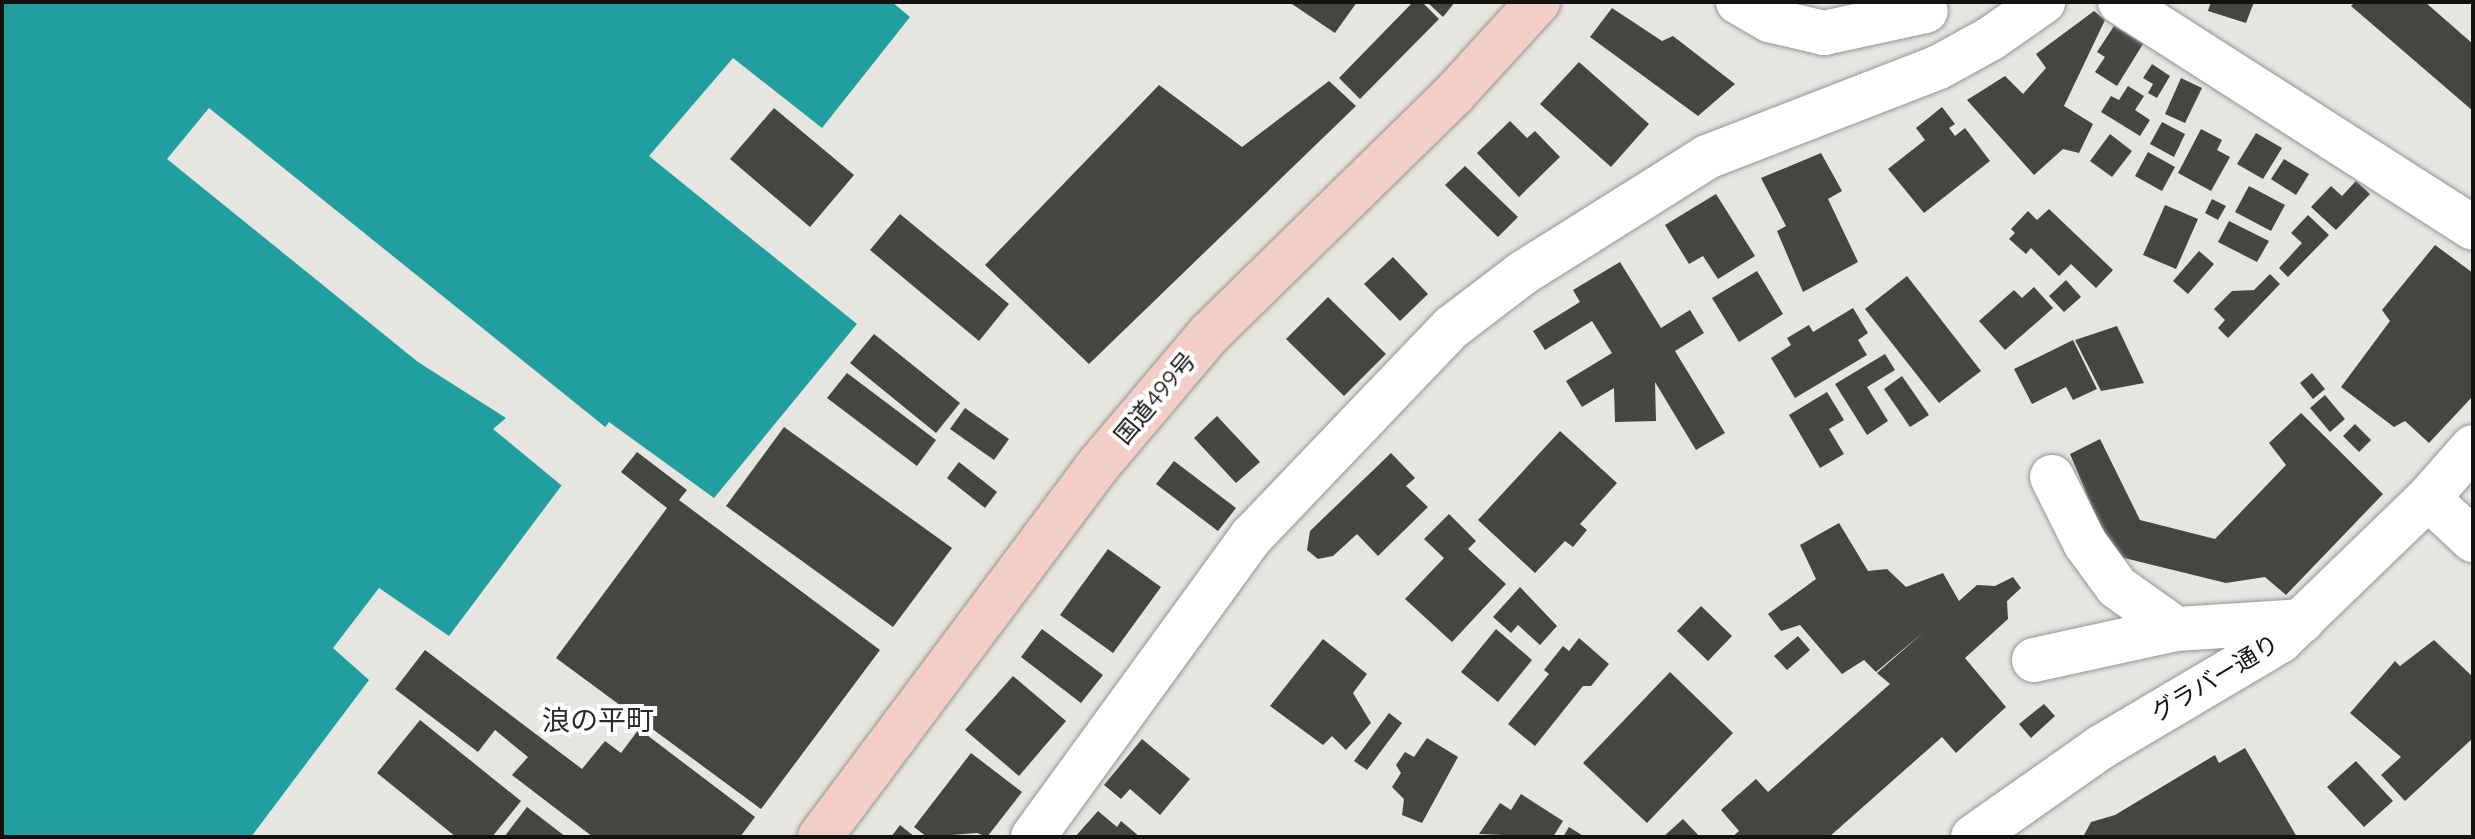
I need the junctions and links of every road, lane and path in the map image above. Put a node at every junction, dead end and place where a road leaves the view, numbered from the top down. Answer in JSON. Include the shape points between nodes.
{"nodes":[{"id":1,"x":1538,"y":2,"type":"edge"},
{"id":2,"x":1738,"y":2,"type":"edge"},
{"id":3,"x":2043,"y":2,"type":"edge"},
{"id":4,"x":2120,"y":2,"type":"edge"},
{"id":5,"x":1937,"y":7,"type":"edge"},
{"id":6,"x":2473,"y":228,"type":"edge"},
{"id":7,"x":2473,"y":447,"type":"edge"},
{"id":8,"x":2052,"y":477,"type":"dead end"},
{"id":9,"x":2428,"y":498,"type":"junction"},
{"id":10,"x":2473,"y":540,"type":"edge"},
{"id":11,"x":2302,"y":621,"type":"junction"},
{"id":12,"x":2176,"y":629,"type":"junction"},
{"id":13,"x":2034,"y":660,"type":"dead end"},
{"id":14,"x":1976,"y":834,"type":"edge"},
{"id":15,"x":820,"y":837,"type":"edge"},
{"id":16,"x":1033,"y":837,"type":"edge"}],
"edges":[{"from":1,"to":15,"type":"highway","name":"国道499号","via":[[1454,94],[1209,334],[1100,463]]},
{"from":2,"to":5,"type":"street","via":[[1769,20],[1824,33]]},
{"from":3,"to":16,"type":"street","via":[[1939,67],[1707,157],[1523,273],[1452,327],[1251,537]]},
{"from":4,"to":6,"type":"street"},
{"from":7,"to":9,"type":"street","name":"グラバー通り"},
{"from":8,"to":12,"type":"street","via":[[2085,543],[2117,587]]},
{"from":9,"to":10,"type":"street"},
{"from":9,"to":11,"type":"street","name":"グラバー通り"},
{"from":11,"to":12,"type":"street"},
{"from":11,"to":14,"type":"street","name":"グラバー通り","via":[[2280,641],[2101,747]]},
{"from":12,"to":13,"type":"street"}]}
